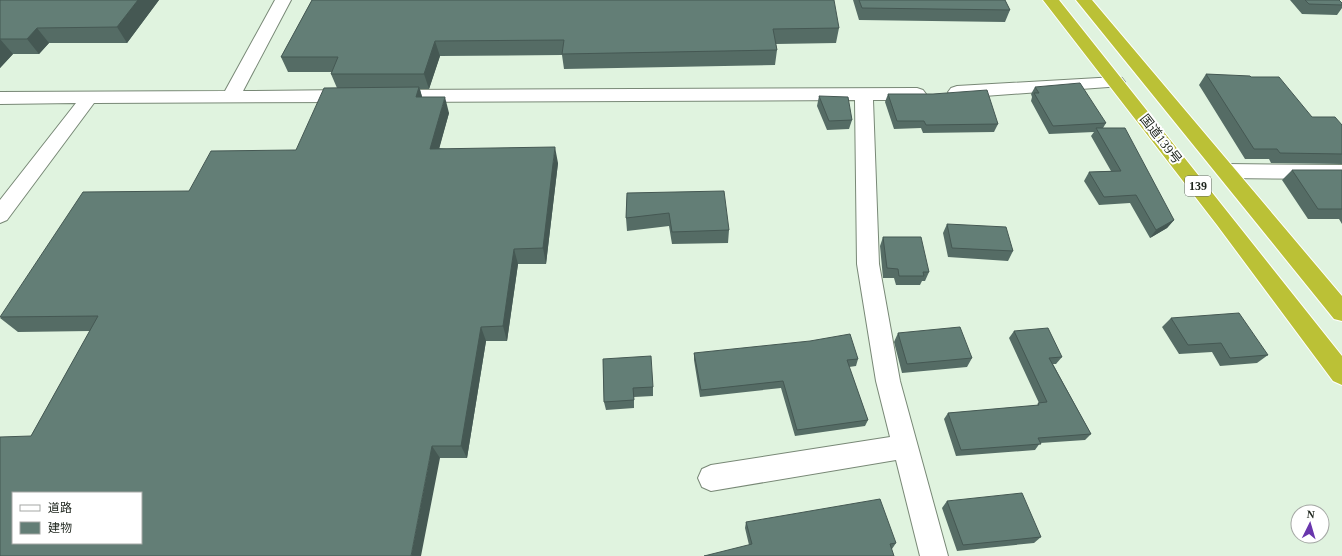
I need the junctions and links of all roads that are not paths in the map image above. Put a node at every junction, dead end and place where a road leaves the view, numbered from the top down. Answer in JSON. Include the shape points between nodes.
{"nodes":[{"id":1,"x":283,"y":0,"type":"edge"},
{"id":2,"x":1051,"y":0,"type":"edge"},
{"id":3,"x":1084,"y":0,"type":"edge"},
{"id":4,"x":1116,"y":82,"type":"junction"},
{"id":5,"x":864,"y":95,"type":"junction"},
{"id":6,"x":231,"y":97,"type":"junction"},
{"id":7,"x":0,"y":98,"type":"edge"},
{"id":8,"x":89,"y":98,"type":"junction"},
{"id":9,"x":1226,"y":171,"type":"junction"},
{"id":10,"x":1342,"y":172,"type":"edge"},
{"id":11,"x":0,"y":215,"type":"edge"},
{"id":12,"x":1342,"y":312,"type":"edge"},
{"id":13,"x":1342,"y":374,"type":"edge"},
{"id":14,"x":906,"y":446,"type":"junction"},
{"id":15,"x":711,"y":478,"type":"dead end"},
{"id":16,"x":934,"y":556,"type":"edge"}],
"edges":[{"from":1,"to":6,"type":"street"},
{"from":2,"to":4,"type":"highway","name":"国道139号","number":"139"},
{"from":3,"to":9,"type":"highway","number":"139"},
{"from":4,"to":5,"type":"street","via":[[934,94]]},
{"from":4,"to":13,"type":"highway","name":"国道139号","number":"139"},
{"from":5,"to":6,"type":"street"},
{"from":5,"to":14,"type":"street","via":[[868,264],[888,381]]},
{"from":6,"to":8,"type":"street"},
{"from":7,"to":8,"type":"street"},
{"from":8,"to":11,"type":"street"},
{"from":9,"to":10,"type":"street"},
{"from":9,"to":12,"type":"highway","number":"139"},
{"from":14,"to":15,"type":"street"},
{"from":14,"to":16,"type":"street"}]}
